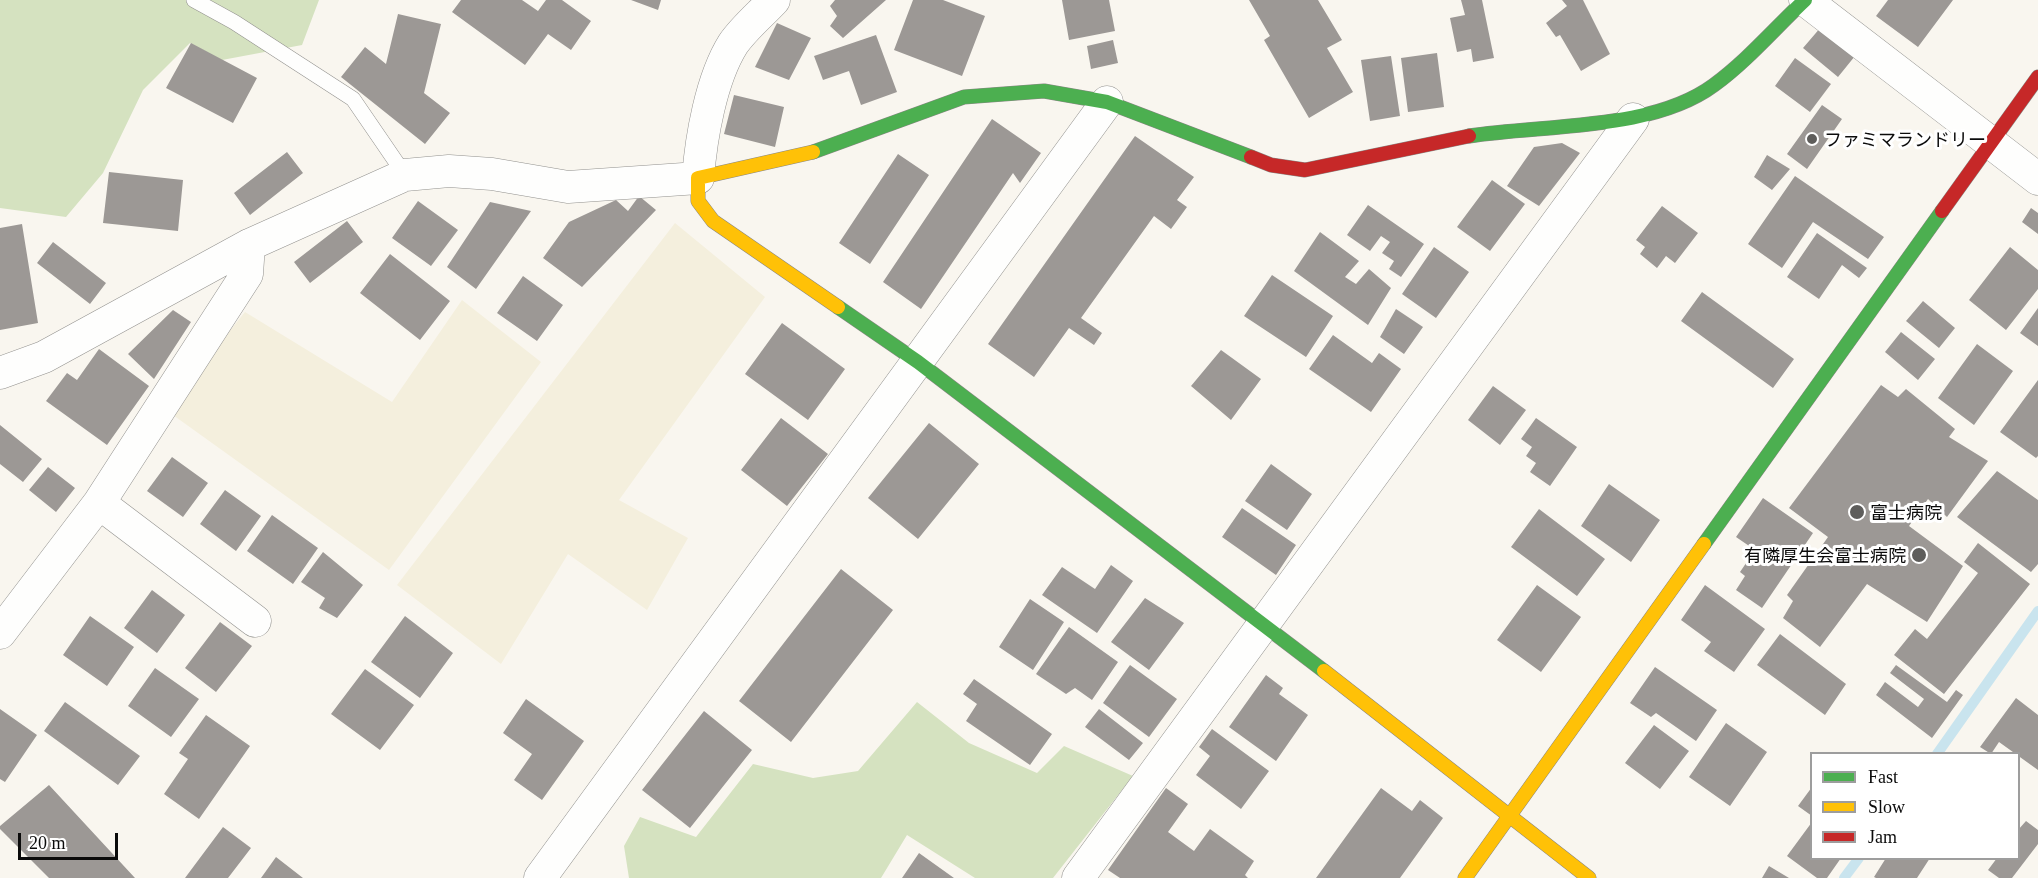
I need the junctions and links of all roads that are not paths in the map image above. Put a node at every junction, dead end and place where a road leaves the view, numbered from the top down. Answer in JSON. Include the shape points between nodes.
{"nodes":[{"id":1,"x":194,"y":0,"type":"edge"},
{"id":2,"x":774,"y":0,"type":"edge"},
{"id":3,"x":1805,"y":0,"type":"edge"},
{"id":4,"x":2038,"y":77,"type":"edge"},
{"id":5,"x":1107,"y":102,"type":"junction"},
{"id":6,"x":1633,"y":119,"type":"junction"},
{"id":7,"x":1989,"y":143,"type":"junction"},
{"id":8,"x":405,"y":175,"type":"junction"},
{"id":9,"x":698,"y":178,"type":"junction"},
{"id":10,"x":2038,"y":179,"type":"edge"},
{"id":11,"x":249,"y":245,"type":"junction"},
{"id":12,"x":918,"y":362,"type":"junction"},
{"id":13,"x":0,"y":373,"type":"edge"},
{"id":14,"x":99,"y":503,"type":"junction"},
{"id":15,"x":255,"y":621,"type":"dead end"},
{"id":16,"x":1264,"y":624,"type":"junction"},
{"id":17,"x":0,"y":633,"type":"edge"},
{"id":18,"x":1509,"y":817,"type":"junction"},
{"id":19,"x":540,"y":878,"type":"edge"},
{"id":20,"x":1078,"y":878,"type":"edge"},
{"id":21,"x":1465,"y":878,"type":"edge"},
{"id":22,"x":1589,"y":878,"type":"edge"}],
"edges":[{"from":1,"to":8,"type":"lane","via":[[353,99]]},
{"from":2,"to":9,"type":"street","via":[[733,45],[719,76],[701,144]]},
{"from":3,"to":6,"type":"street","via":[[1714,85],[1675,107]]},
{"from":3,"to":7,"type":"street"},
{"from":4,"to":7,"type":"street"},
{"from":5,"to":6,"type":"street","via":[[1271,165],[1305,170],[1426,143],[1515,129]]},
{"from":5,"to":9,"type":"street","via":[[1044,91],[964,97],[804,155]]},
{"from":5,"to":12,"type":"street"},
{"from":6,"to":16,"type":"street"},
{"from":7,"to":10,"type":"street"},
{"from":7,"to":18,"type":"street"},
{"from":8,"to":9,"type":"street","via":[[449,171],[492,174],[568,187]]},
{"from":8,"to":11,"type":"street"},
{"from":9,"to":12,"type":"street","via":[[698,201],[713,221]]},
{"from":11,"to":13,"type":"street","via":[[44,357]]},
{"from":11,"to":14,"type":"street","via":[[247,274]]},
{"from":12,"to":16,"type":"street"},
{"from":12,"to":19,"type":"street"},
{"from":14,"to":15,"type":"street"},
{"from":14,"to":17,"type":"street"},
{"from":16,"to":18,"type":"street"},
{"from":16,"to":20,"type":"street"},
{"from":18,"to":21,"type":"street"},
{"from":18,"to":22,"type":"street"}]}
